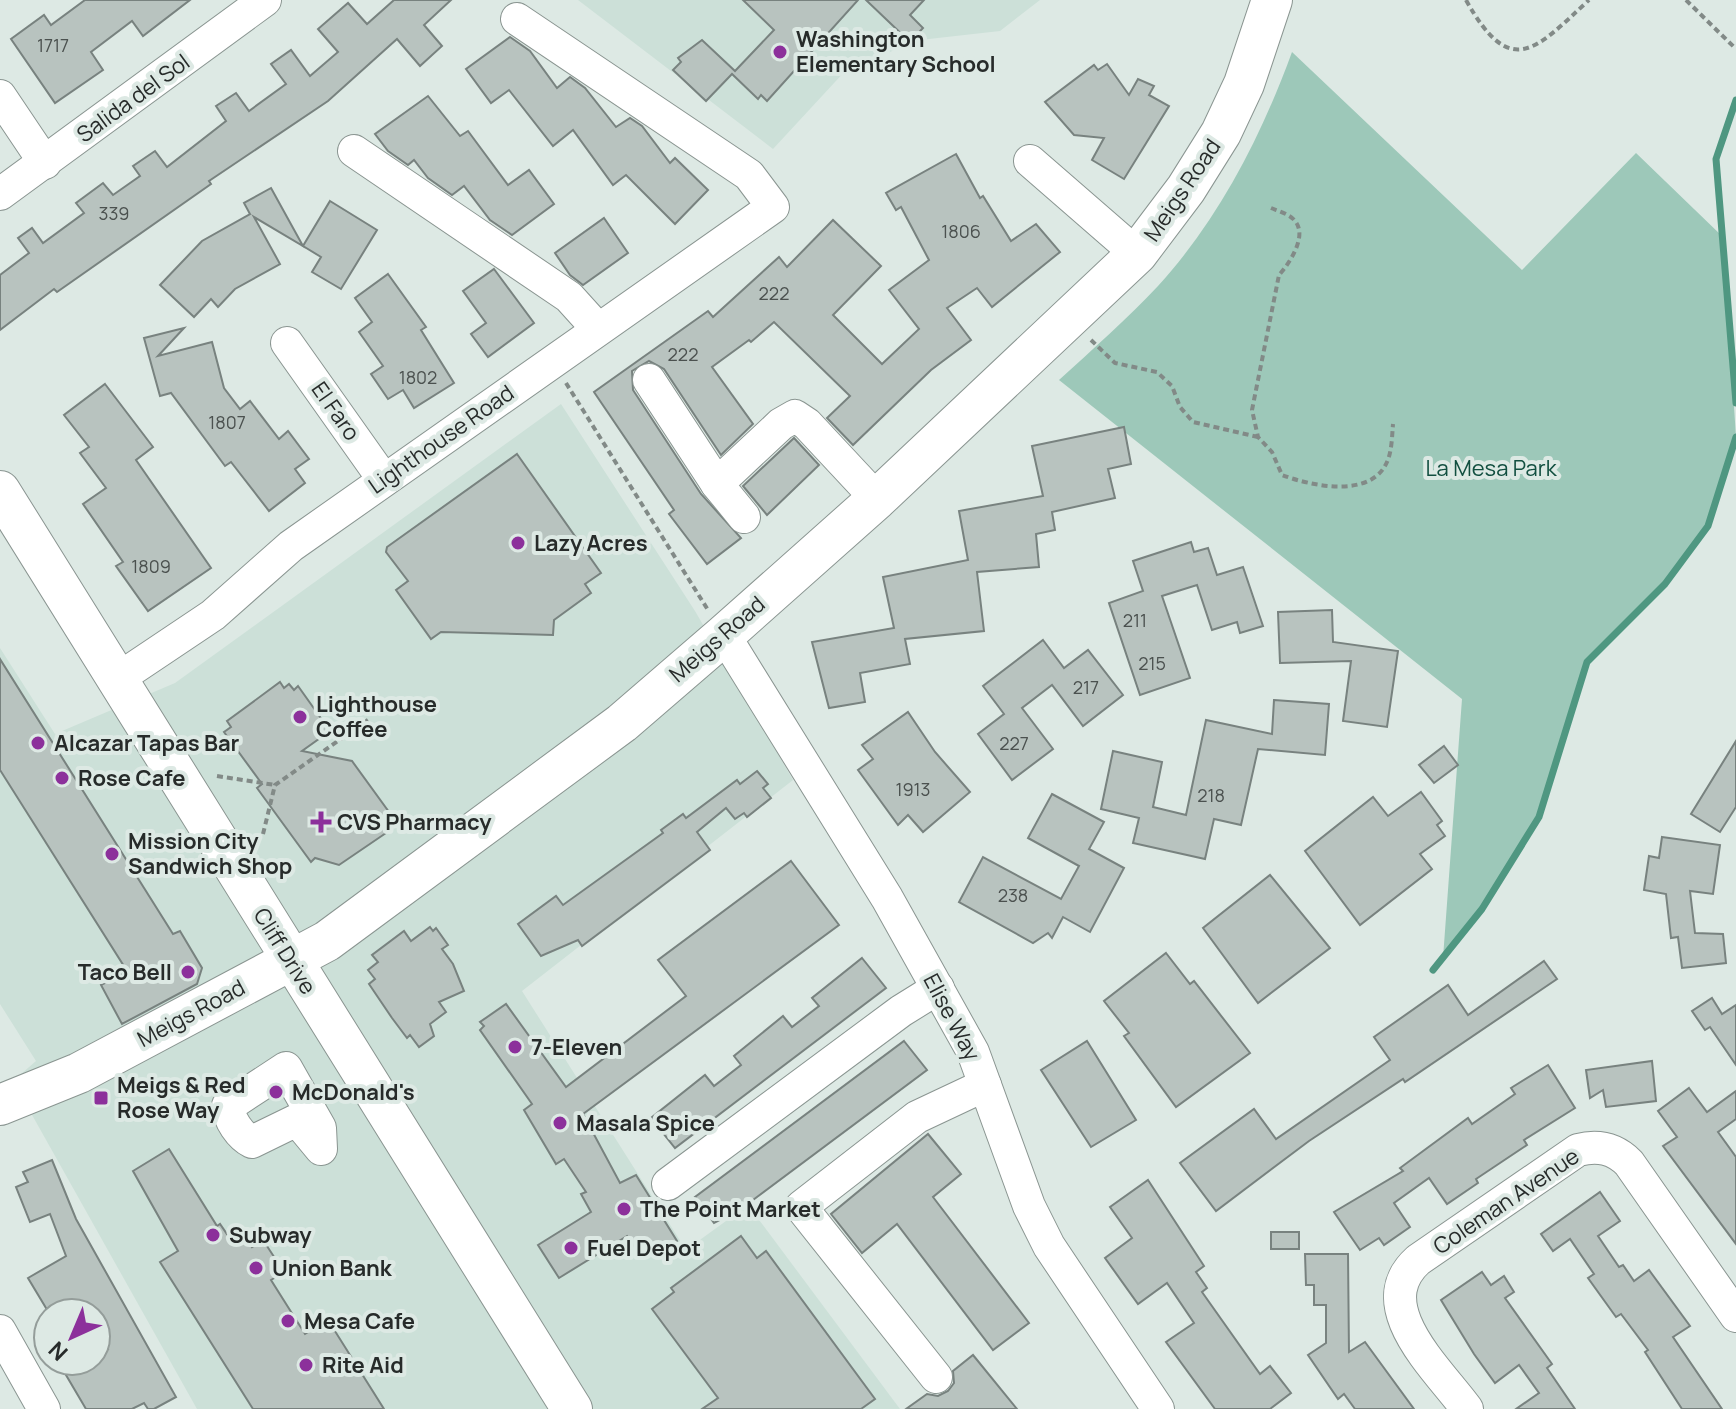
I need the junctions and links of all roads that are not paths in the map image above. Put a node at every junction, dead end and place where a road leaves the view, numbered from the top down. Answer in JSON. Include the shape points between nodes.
{"nodes":[{"id":1,"x":265,"y":0,"type":"edge"},
{"id":2,"x":1272,"y":0,"type":"edge"},
{"id":3,"x":517,"y":19,"type":"dead end"},
{"id":4,"x":0,"y":96,"type":"edge"},
{"id":5,"x":354,"y":151,"type":"dead end"},
{"id":6,"x":1030,"y":161,"type":"dead end"},
{"id":7,"x":45,"y":163,"type":"junction"},
{"id":8,"x":0,"y":194,"type":"edge"},
{"id":9,"x":1137,"y":254,"type":"junction"},
{"id":10,"x":597,"y":328,"type":"junction"},
{"id":11,"x":287,"y":343,"type":"dead end"},
{"id":12,"x":649,"y":380,"type":"dead end"},
{"id":13,"x":384,"y":480,"type":"junction"},
{"id":14,"x":717,"y":484,"type":"junction"},
{"id":15,"x":0,"y":491,"type":"edge"},
{"id":16,"x":877,"y":499,"type":"junction"},
{"id":17,"x":744,"y":517,"type":"dead end"},
{"id":18,"x":724,"y":635,"type":"junction"},
{"id":19,"x":116,"y":680,"type":"junction"},
{"id":20,"x":290,"y":959,"type":"junction"},
{"id":21,"x":938,"y":988,"type":"junction"},
{"id":22,"x":985,"y":1085,"type":"junction"},
{"id":23,"x":0,"y":1105,"type":"edge"},
{"id":24,"x":668,"y":1184,"type":"dead end"},
{"id":25,"x":1736,"y":1316,"type":"edge"},
{"id":26,"x":0,"y":1331,"type":"edge"},
{"id":27,"x":936,"y":1377,"type":"dead end"},
{"id":28,"x":44,"y":1409,"type":"edge"},
{"id":29,"x":572,"y":1409,"type":"edge"},
{"id":30,"x":1158,"y":1409,"type":"edge"},
{"id":31,"x":1467,"y":1409,"type":"edge"}],
"edges":[{"from":1,"to":7,"type":"street","name":"Salida del Sol"},
{"from":2,"to":9,"type":"main road","name":"Meigs Road","via":[[1221,133]]},
{"from":3,"to":10,"type":"street","name":"Lighthouse Road","via":[[749,175],[773,207]]},
{"from":4,"to":7,"type":"street"},
{"from":5,"to":10,"type":"street","via":[[569,297]]},
{"from":6,"to":9,"type":"street"},
{"from":7,"to":8,"type":"street","name":"Salida del Sol"},
{"from":9,"to":16,"type":"main road","name":"Meigs Road"},
{"from":10,"to":13,"type":"street","name":"Lighthouse Road"},
{"from":11,"to":13,"type":"street","name":"El Faro"},
{"from":12,"to":14,"type":"street"},
{"from":13,"to":19,"type":"street","name":"Lighthouse Road","via":[[291,546],[213,615]]},
{"from":14,"to":16,"type":"street","via":[[795,416]]},
{"from":14,"to":17,"type":"street"},
{"from":15,"to":19,"type":"main road","name":"Cliff Drive"},
{"from":16,"to":18,"type":"main road","name":"Meigs Road"},
{"from":18,"to":20,"type":"main road","name":"Meigs Road","via":[[622,723],[519,800],[327,941]]},
{"from":18,"to":21,"type":"street","name":"Elise Way"},
{"from":19,"to":20,"type":"main road","name":"Cliff Drive"},
{"from":20,"to":23,"type":"main road","name":"Meigs Road","via":[[79,1073]]},
{"from":20,"to":29,"type":"main road","name":"Cliff Drive"},
{"from":21,"to":22,"type":"street","name":"Elise Way"},
{"from":21,"to":24,"type":"street"},
{"from":22,"to":27,"type":"street","via":[[917,1117],[801,1207]]},
{"from":22,"to":30,"type":"street","name":"Elise Way","via":[[1049,1246]]},
{"from":25,"to":31,"type":"street","name":"Coleman Avenue","via":[[1629,1163],[1612,1150],[1578,1150],[1418,1260],[1402,1279],[1400,1314]]},
{"from":26,"to":28,"type":"street"}]}
